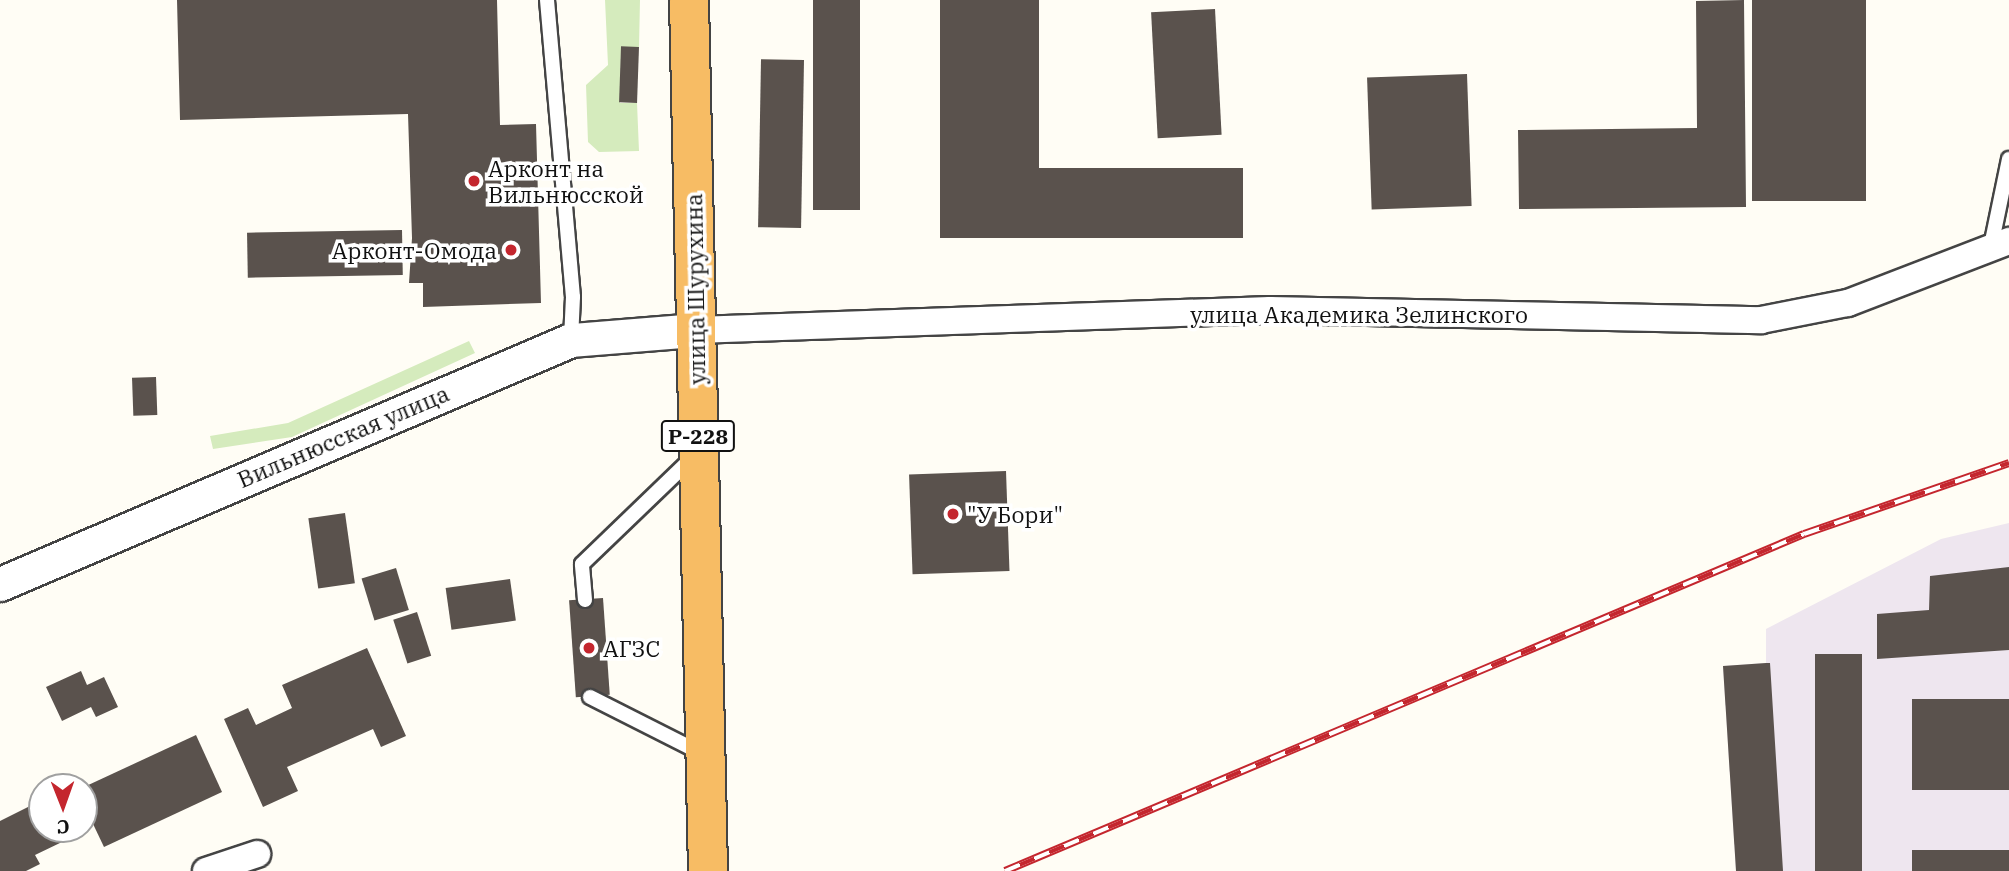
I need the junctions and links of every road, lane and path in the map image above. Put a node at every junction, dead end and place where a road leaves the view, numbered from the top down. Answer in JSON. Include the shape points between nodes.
{"nodes":[{"id":1,"x":547,"y":0,"type":"edge"},
{"id":2,"x":689,"y":0,"type":"edge"},
{"id":3,"x":2009,"y":159,"type":"edge"},
{"id":4,"x":2000,"y":244,"type":"edge"},
{"id":5,"x":696,"y":330,"type":"junction"},
{"id":6,"x":571,"y":340,"type":"junction"},
{"id":7,"x":698,"y":453,"type":"junction"},
{"id":8,"x":0,"y":583,"type":"edge"},
{"id":9,"x":585,"y":600,"type":"dead end"},
{"id":10,"x":590,"y":697,"type":"dead end"},
{"id":11,"x":705,"y":756,"type":"junction"},
{"id":12,"x":257,"y":854,"type":"dead end"},
{"id":13,"x":206,"y":871,"type":"edge"},
{"id":14,"x":708,"y":871,"type":"edge"}],
"edges":[{"from":1,"to":6,"type":"lane","via":[[573,297]]},
{"from":2,"to":5,"type":"highway","name":"улица Шурухина","number":"Р-228"},
{"from":3,"to":4,"type":"lane"},
{"from":4,"to":5,"type":"street","name":"улица Академика Зелинского","via":[[1848,303],[1762,320],[1270,310]]},
{"from":5,"to":6,"type":"street","name":"Вильнюсская улица"},
{"from":5,"to":7,"type":"highway","name":"улица Шурухина","number":"Р-228"},
{"from":6,"to":8,"type":"street","name":"Вильнюсская улица"},
{"from":7,"to":9,"type":"lane","via":[[582,564]]},
{"from":7,"to":11,"type":"highway","name":"улица Шурухина","number":"Р-228"},
{"from":10,"to":11,"type":"lane"},
{"from":11,"to":14,"type":"highway","name":"улица Шурухина","number":"Р-228"},
{"from":12,"to":13,"type":"street"}]}
